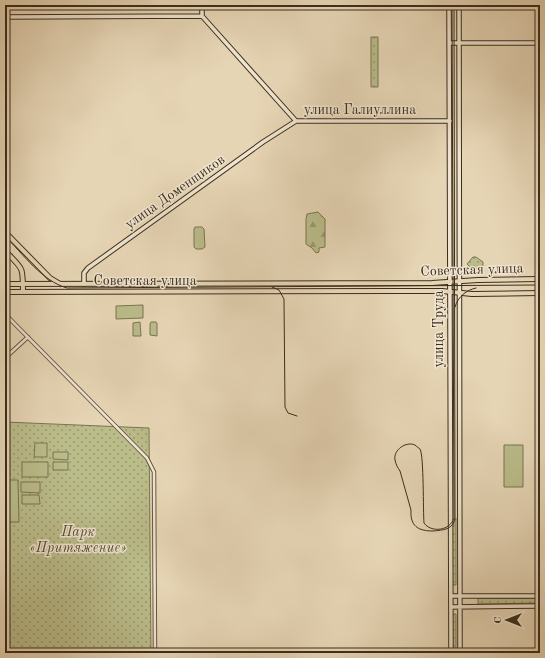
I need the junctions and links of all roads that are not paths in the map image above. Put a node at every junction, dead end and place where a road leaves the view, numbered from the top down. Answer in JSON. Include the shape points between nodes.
{"nodes":[{"id":1,"x":202,"y":5,"type":"edge"},
{"id":2,"x":449,"y":5,"type":"edge"},
{"id":3,"x":458,"y":5,"type":"edge"},
{"id":4,"x":202,"y":16,"type":"junction"},
{"id":5,"x":5,"y":18,"type":"edge"},
{"id":6,"x":449,"y":43,"type":"junction"},
{"id":7,"x":540,"y":43,"type":"edge"},
{"id":8,"x":459,"y":44,"type":"junction"},
{"id":9,"x":296,"y":120,"type":"junction"},
{"id":10,"x":450,"y":121,"type":"junction"},
{"id":11,"x":5,"y":232,"type":"edge"},
{"id":12,"x":5,"y":251,"type":"edge"},
{"id":13,"x":5,"y":263,"type":"edge"},
{"id":14,"x":5,"y":271,"type":"edge"},
{"id":15,"x":540,"y":279,"type":"edge"},
{"id":16,"x":459,"y":281,"type":"junction"},
{"id":17,"x":450,"y":282,"type":"junction"},
{"id":18,"x":5,"y":284,"type":"edge"},
{"id":19,"x":23,"y":284,"type":"junction"},
{"id":20,"x":60,"y":284,"type":"junction"},
{"id":21,"x":84,"y":284,"type":"junction"},
{"id":22,"x":284,"y":284,"type":"junction"},
{"id":23,"x":284,"y":291,"type":"junction"},
{"id":24,"x":5,"y":292,"type":"edge"},
{"id":25,"x":23,"y":292,"type":"junction"},
{"id":26,"x":84,"y":292,"type":"junction"},
{"id":27,"x":450,"y":292,"type":"junction"},
{"id":28,"x":458,"y":293,"type":"junction"},
{"id":29,"x":540,"y":293,"type":"edge"},
{"id":30,"x":5,"y":314,"type":"edge"},
{"id":31,"x":28,"y":336,"type":"junction"},
{"id":32,"x":5,"y":358,"type":"edge"},
{"id":33,"x":451,"y":596,"type":"junction"},
{"id":34,"x":460,"y":596,"type":"junction"},
{"id":35,"x":540,"y":596,"type":"edge"},
{"id":36,"x":540,"y":606,"type":"edge"},
{"id":37,"x":451,"y":607,"type":"junction"},
{"id":38,"x":460,"y":607,"type":"junction"},
{"id":39,"x":155,"y":653,"type":"edge"},
{"id":40,"x":451,"y":653,"type":"edge"},
{"id":41,"x":460,"y":653,"type":"edge"}],
"edges":[{"from":1,"to":4,"type":"main road"},
{"from":2,"to":6,"type":"main road","name":"улица Труда"},
{"from":3,"to":8,"type":"main road","name":"улица Труда"},
{"from":4,"to":5,"type":"main road"},
{"from":4,"to":9,"type":"main road","name":"улица Галиуллина"},
{"from":6,"to":8,"type":"main road"},
{"from":6,"to":10,"type":"main road","name":"улица Труда"},
{"from":7,"to":8,"type":"main road"},
{"from":8,"to":16,"type":"main road","name":"улица Труда"},
{"from":9,"to":10,"type":"main road","name":"улица Галиуллина"},
{"from":9,"to":21,"type":"main road","name":"улица Доменщиков","via":[[88,268],[84,273]]},
{"from":10,"to":17,"type":"main road","name":"улица Труда"},
{"from":11,"to":20,"type":"main road","via":[[50,278]]},
{"from":12,"to":19,"type":"main road","via":[[21,268]]},
{"from":13,"to":14,"type":"street"},
{"from":15,"to":16,"type":"main road","name":"Советская улица"},
{"from":16,"to":17,"type":"main road","name":"Советская улица"},
{"from":16,"to":28,"type":"main road","name":"улица Труда"},
{"from":17,"to":22,"type":"main road","name":"Советская улица"},
{"from":17,"to":27,"type":"main road","name":"улица Труда"},
{"from":18,"to":19,"type":"main road","name":"Советская улица"},
{"from":19,"to":20,"type":"main road","name":"Советская улица"},
{"from":19,"to":25,"type":"main road"},
{"from":20,"to":21,"type":"main road","name":"Советская улица"},
{"from":21,"to":22,"type":"main road","name":"Советская улица"},
{"from":21,"to":26,"type":"main road","name":"улица Доменщиков"},
{"from":22,"to":23,"type":"main road"},
{"from":23,"to":26,"type":"main road","name":"Советская улица"},
{"from":23,"to":27,"type":"main road","name":"Советская улица"},
{"from":24,"to":25,"type":"main road","name":"Советская улица"},
{"from":25,"to":26,"type":"main road","name":"Советская улица"},
{"from":27,"to":28,"type":"main road","name":"Советская улица"},
{"from":27,"to":33,"type":"main road","name":"улица Труда"},
{"from":28,"to":29,"type":"main road","name":"Советская улица"},
{"from":28,"to":34,"type":"main road","name":"улица Труда"},
{"from":30,"to":31,"type":"street"},
{"from":31,"to":32,"type":"street"},
{"from":31,"to":39,"type":"street","via":[[151,464],[154,472]]},
{"from":33,"to":34,"type":"main road"},
{"from":33,"to":37,"type":"main road","name":"улица Труда"},
{"from":34,"to":35,"type":"main road"},
{"from":34,"to":38,"type":"main road","name":"улица Труда"},
{"from":36,"to":38,"type":"main road"},
{"from":37,"to":38,"type":"main road"},
{"from":37,"to":40,"type":"main road","name":"улица Труда"},
{"from":38,"to":41,"type":"main road","name":"улица Труда"}]}
